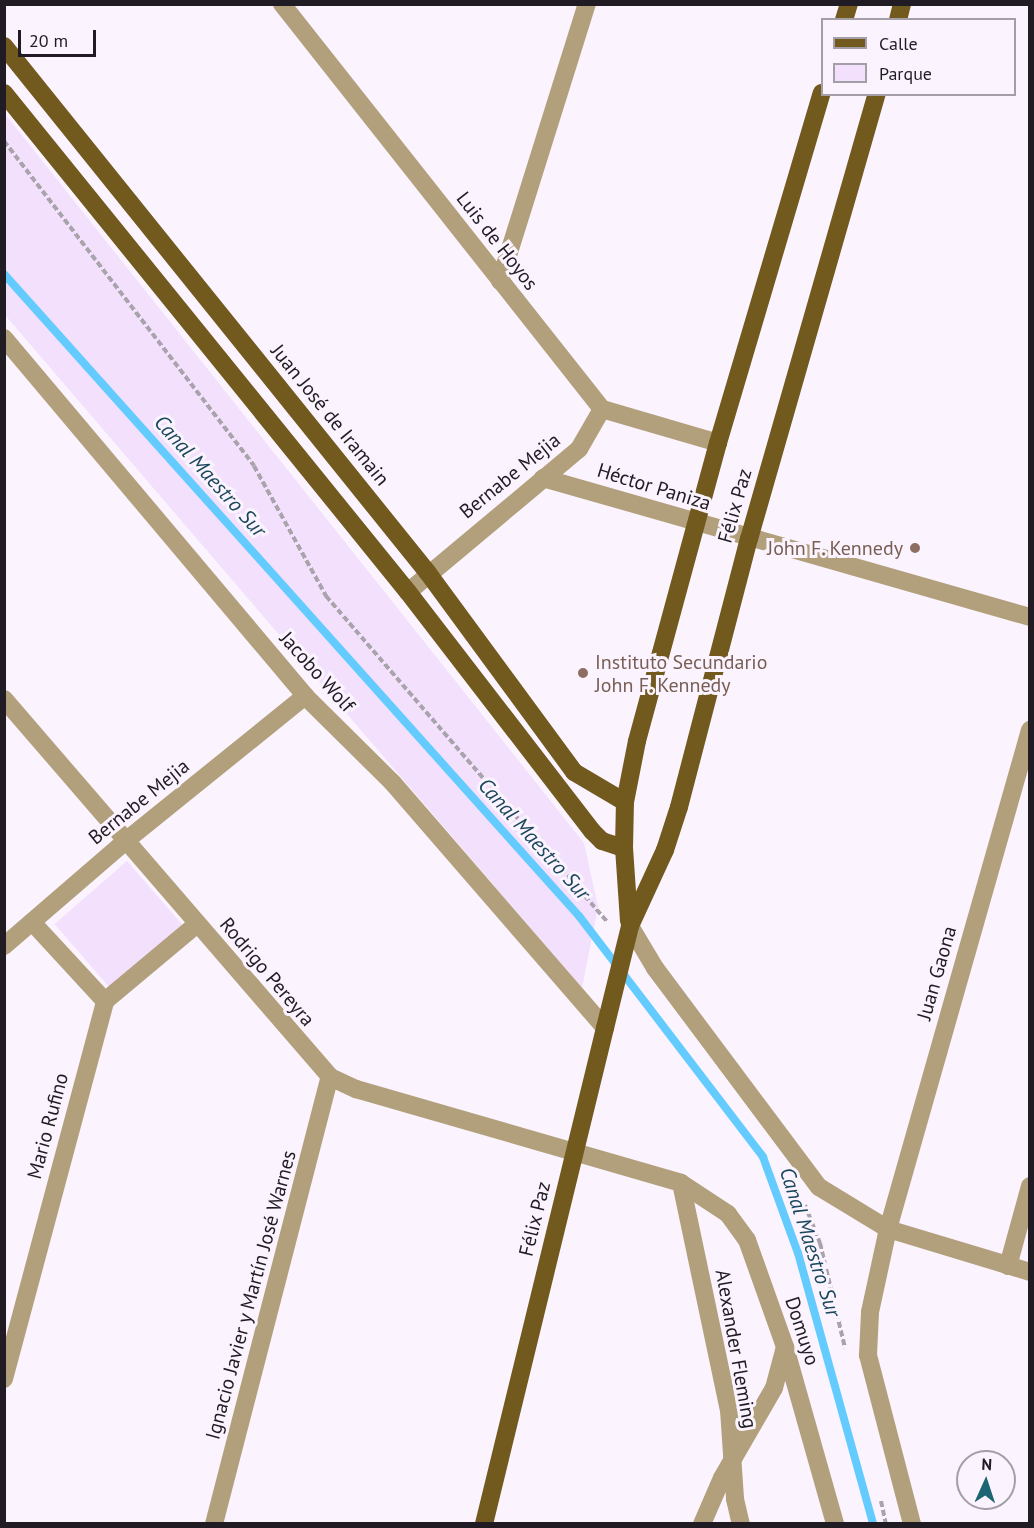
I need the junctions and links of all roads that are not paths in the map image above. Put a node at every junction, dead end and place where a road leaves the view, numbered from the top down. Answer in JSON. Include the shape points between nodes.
{"nodes":[{"id":1,"x":282,"y":4,"type":"edge"},
{"id":2,"x":587,"y":4,"type":"edge"},
{"id":3,"x":4,"y":46,"type":"edge"},
{"id":4,"x":4,"y":93,"type":"edge"},
{"id":5,"x":821,"y":96,"type":"edge"},
{"id":6,"x":876,"y":96,"type":"edge"},
{"id":7,"x":500,"y":281,"type":"junction"},
{"id":8,"x":4,"y":338,"type":"edge"},
{"id":9,"x":602,"y":408,"type":"junction"},
{"id":10,"x":718,"y":443,"type":"junction"},
{"id":11,"x":543,"y":478,"type":"junction"},
{"id":12,"x":696,"y":524,"type":"junction"},
{"id":13,"x":749,"y":538,"type":"junction"},
{"id":14,"x":428,"y":573,"type":"junction"},
{"id":15,"x":408,"y":591,"type":"junction"},
{"id":16,"x":1029,"y":617,"type":"edge"},
{"id":17,"x":305,"y":696,"type":"junction"},
{"id":18,"x":4,"y":699,"type":"edge"},
{"id":19,"x":1029,"y":730,"type":"edge"},
{"id":20,"x":625,"y":802,"type":"junction"},
{"id":21,"x":128,"y":839,"type":"junction"},
{"id":22,"x":624,"y":848,"type":"junction"},
{"id":23,"x":32,"y":922,"type":"junction"},
{"id":24,"x":197,"y":924,"type":"junction"},
{"id":25,"x":630,"y":926,"type":"junction"},
{"id":26,"x":4,"y":946,"type":"edge"},
{"id":27,"x":105,"y":1001,"type":"junction"},
{"id":28,"x":605,"y":1028,"type":"junction"},
{"id":29,"x":330,"y":1077,"type":"junction"},
{"id":30,"x":574,"y":1153,"type":"junction"},
{"id":31,"x":681,"y":1183,"type":"junction"},
{"id":32,"x":1029,"y":1186,"type":"edge"},
{"id":33,"x":888,"y":1229,"type":"junction"},
{"id":34,"x":1008,"y":1266,"type":"junction"},
{"id":35,"x":1029,"y":1272,"type":"edge"},
{"id":36,"x":785,"y":1347,"type":"junction"},
{"id":37,"x":4,"y":1379,"type":"edge"},
{"id":38,"x":731,"y":1461,"type":"junction"},
{"id":39,"x":214,"y":1524,"type":"edge"},
{"id":40,"x":484,"y":1524,"type":"edge"},
{"id":41,"x":702,"y":1524,"type":"edge"},
{"id":42,"x":741,"y":1524,"type":"edge"},
{"id":43,"x":835,"y":1524,"type":"edge"},
{"id":44,"x":912,"y":1524,"type":"edge"}],
"edges":[{"from":1,"to":7,"type":"street","name":"Luis de Hoyos"},
{"from":2,"to":7,"type":"street"},
{"from":3,"to":14,"type":"main road","name":"Juan José de Iramain"},
{"from":4,"to":15,"type":"main road"},
{"from":5,"to":10,"type":"main road","name":"Félix Paz"},
{"from":6,"to":13,"type":"main road","name":"Félix Paz"},
{"from":7,"to":9,"type":"street","name":"Luis de Hoyos"},
{"from":8,"to":17,"type":"street","name":"Jacobo Wolf"},
{"from":9,"to":10,"type":"street"},
{"from":9,"to":11,"type":"street","name":"Bernabe Mejia","via":[[579,449]]},
{"from":10,"to":12,"type":"main road","name":"Félix Paz"},
{"from":11,"to":12,"type":"street","name":"Héctor Paniza"},
{"from":11,"to":14,"type":"street","name":"Bernabe Mejia"},
{"from":12,"to":13,"type":"street","name":"Héctor Paniza"},
{"from":12,"to":20,"type":"main road","name":"Félix Paz","via":[[637,741]]},
{"from":13,"to":16,"type":"street","name":"Héctor Paniza"},
{"from":13,"to":25,"type":"main road","name":"Félix Paz","via":[[679,807],[665,850]]},
{"from":14,"to":15,"type":"street","name":"Bernabe Mejia"},
{"from":14,"to":20,"type":"main road","name":"Juan José de Iramain","via":[[574,772]]},
{"from":15,"to":22,"type":"main road","via":[[592,831],[602,842]]},
{"from":17,"to":21,"type":"street","name":"Bernabe Mejia"},
{"from":17,"to":28,"type":"street","name":"Jacobo Wolf","via":[[392,782]]},
{"from":18,"to":21,"type":"street","name":"Rodrigo Pereyra"},
{"from":19,"to":33,"type":"street","name":"Juan Gaona"},
{"from":20,"to":22,"type":"main road","name":"Félix Paz"},
{"from":21,"to":23,"type":"street","name":"Bernabe Mejia"},
{"from":21,"to":24,"type":"street","name":"Rodrigo Pereyra"},
{"from":22,"to":25,"type":"main road","name":"Félix Paz"},
{"from":23,"to":26,"type":"street","name":"Bernabe Mejia"},
{"from":23,"to":27,"type":"street"},
{"from":24,"to":27,"type":"street"},
{"from":24,"to":29,"type":"street","name":"Rodrigo Pereyra"},
{"from":25,"to":28,"type":"main road","name":"Félix Paz","bridge":true},
{"from":25,"to":33,"type":"street","via":[[655,968],[819,1187]]},
{"from":27,"to":37,"type":"street","name":"Mario Rufino"},
{"from":28,"to":30,"type":"main road","name":"Félix Paz"},
{"from":29,"to":30,"type":"street","name":"Rodrigo Pereyra","via":[[356,1089]]},
{"from":29,"to":39,"type":"street","name":"Ignacio Javier y Martín José Warnes"},
{"from":30,"to":31,"type":"street","name":"Domuyo"},
{"from":30,"to":40,"type":"main road","name":"Félix Paz"},
{"from":31,"to":36,"type":"street","name":"Domuyo","via":[[728,1214],[744,1234]]},
{"from":31,"to":38,"type":"street","name":"Alexander Fleming","via":[[729,1410]]},
{"from":32,"to":34,"type":"street"},
{"from":33,"to":34,"type":"street"},
{"from":33,"to":44,"type":"street","name":"Juan Gaona","via":[[870,1312],[868,1354]]},
{"from":34,"to":35,"type":"street"},
{"from":36,"to":38,"type":"street","via":[[774,1388]]},
{"from":36,"to":43,"type":"street","name":"Domuyo"},
{"from":38,"to":41,"type":"street"},
{"from":38,"to":42,"type":"street","name":"Alexander Fleming"}]}
